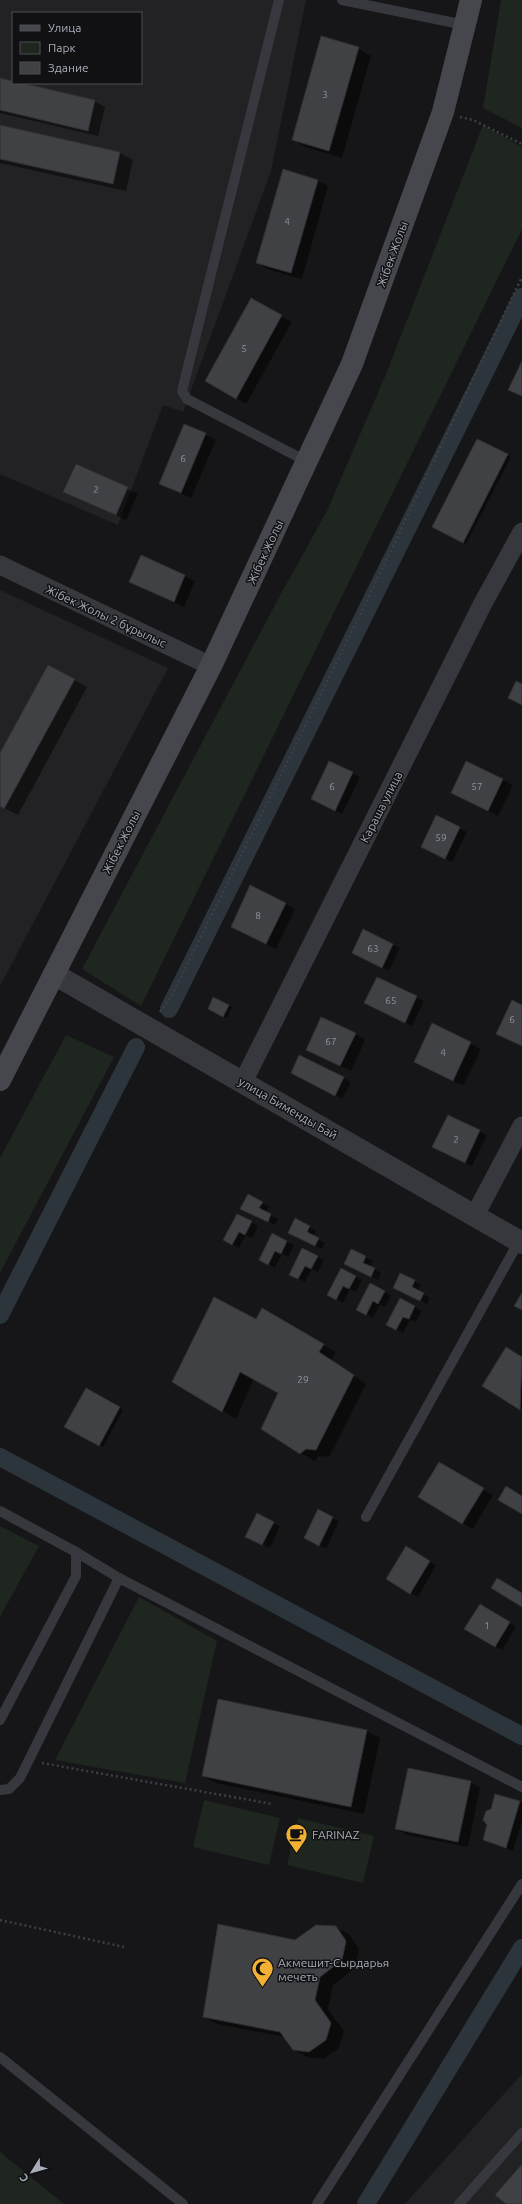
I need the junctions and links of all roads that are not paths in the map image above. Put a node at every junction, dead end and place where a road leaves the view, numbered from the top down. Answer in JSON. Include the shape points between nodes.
{"nodes":[{"id":1,"x":280,"y":0,"type":"edge"},
{"id":2,"x":342,"y":0,"type":"edge"},
{"id":3,"x":471,"y":0,"type":"edge"},
{"id":4,"x":465,"y":25,"type":"junction"},
{"id":5,"x":306,"y":462,"type":"junction"},
{"id":6,"x":522,"y":532,"type":"edge"},
{"id":7,"x":0,"y":565,"type":"edge"},
{"id":8,"x":212,"y":666,"type":"junction"},
{"id":9,"x":54,"y":974,"type":"junction"},
{"id":10,"x":0,"y":1080,"type":"edge"},
{"id":11,"x":243,"y":1082,"type":"junction"},
{"id":12,"x":522,"y":1126,"type":"edge"},
{"id":13,"x":475,"y":1215,"type":"junction"},
{"id":14,"x":520,"y":1242,"type":"edge"},
{"id":15,"x":0,"y":1511,"type":"edge"},
{"id":16,"x":366,"y":1517,"type":"dead end"},
{"id":17,"x":76,"y":1552,"type":"junction"},
{"id":18,"x":119,"y":1578,"type":"junction"},
{"id":19,"x":0,"y":1720,"type":"edge"},
{"id":20,"x":522,"y":1787,"type":"edge"},
{"id":21,"x":0,"y":1790,"type":"edge"},
{"id":22,"x":522,"y":1884,"type":"edge"},
{"id":23,"x":0,"y":2057,"type":"edge"},
{"id":24,"x":522,"y":2133,"type":"edge"},
{"id":25,"x":183,"y":2204,"type":"edge"},
{"id":26,"x":318,"y":2204,"type":"edge"},
{"id":27,"x":459,"y":2204,"type":"edge"}],
"edges":[{"from":1,"to":5,"type":"lane","via":[[182,391],[187,399]]},
{"from":2,"to":4,"type":"lane"},
{"from":3,"to":4,"type":"main road","name":"Жібек Жолы"},
{"from":4,"to":5,"type":"main road","name":"Жібек Жолы","via":[[443,112],[352,364]]},
{"from":5,"to":8,"type":"main road","name":"Жібек Жолы"},
{"from":6,"to":11,"type":"street","name":"Караша улица","via":[[482,605]]},
{"from":7,"to":8,"type":"street","name":"Жібек Жолы 2 бұрылыс"},
{"from":8,"to":9,"type":"main road","name":"Жібек Жолы"},
{"from":9,"to":10,"type":"main road","name":"Жібек Жолы"},
{"from":9,"to":11,"type":"street","name":"улица Бименды Бай"},
{"from":11,"to":13,"type":"street","name":"улица Бименды Бай"},
{"from":12,"to":13,"type":"street"},
{"from":13,"to":14,"type":"street","name":"улица Бименды Бай"},
{"from":14,"to":16,"type":"lane"},
{"from":15,"to":17,"type":"lane"},
{"from":17,"to":18,"type":"lane"},
{"from":17,"to":19,"type":"lane","via":[[76,1576]]},
{"from":18,"to":20,"type":"lane"},
{"from":18,"to":21,"type":"lane","via":[[20,1778],[9,1789]]},
{"from":22,"to":26,"type":"lane"},
{"from":23,"to":25,"type":"lane"},
{"from":24,"to":27,"type":"lane"}]}
